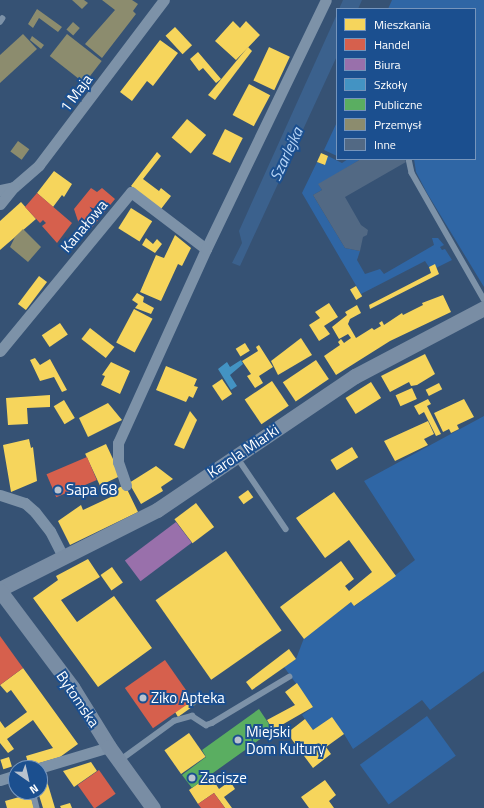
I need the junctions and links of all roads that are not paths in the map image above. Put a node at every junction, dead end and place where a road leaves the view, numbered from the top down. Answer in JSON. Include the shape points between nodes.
{"nodes":[{"id":1,"x":164,"y":0,"type":"edge"},
{"id":2,"x":326,"y":0,"type":"edge"},
{"id":3,"x":409,"y":160,"type":"edge"},
{"id":4,"x":14,"y":187,"type":"junction"},
{"id":5,"x":0,"y":190,"type":"edge"},
{"id":6,"x":0,"y":204,"type":"edge"},
{"id":7,"x":206,"y":249,"type":"junction"},
{"id":8,"x":484,"y":299,"type":"edge"},
{"id":9,"x":484,"y":308,"type":"edge"},
{"id":10,"x":0,"y":351,"type":"edge"},
{"id":11,"x":235,"y":455,"type":"junction"},
{"id":12,"x":126,"y":485,"type":"dead end"},
{"id":13,"x":0,"y":495,"type":"edge"},
{"id":14,"x":286,"y":529,"type":"dead end"},
{"id":15,"x":64,"y":558,"type":"junction"},
{"id":16,"x":0,"y":590,"type":"edge"},
{"id":17,"x":288,"y":677,"type":"dead end"},
{"id":18,"x":110,"y":747,"type":"junction"},
{"id":19,"x":119,"y":761,"type":"junction"},
{"id":20,"x":48,"y":766,"type":"edge"},
{"id":21,"x":153,"y":808,"type":"edge"}],
"edges":[{"from":1,"to":4,"type":"street","name":"1 Maja","via":[[39,165]]},
{"from":2,"to":7,"type":"street"},
{"from":3,"to":8,"type":"lane","via":[[412,173]]},
{"from":4,"to":5,"type":"street","name":"1 Maja"},
{"from":4,"to":6,"type":"street"},
{"from":7,"to":10,"type":"street","name":"Kanałowa","via":[[131,192]]},
{"from":7,"to":12,"type":"street","via":[[118,443],[118,462]]},
{"from":9,"to":11,"type":"street","name":"Karola Miarki","via":[[355,376]]},
{"from":11,"to":14,"type":"lane"},
{"from":11,"to":15,"type":"street","name":"Karola Miarki","via":[[157,510]]},
{"from":13,"to":15,"type":"street","via":[[25,503],[35,512],[50,531]]},
{"from":15,"to":16,"type":"street","name":"Karola Miarki"},
{"from":16,"to":18,"type":"street","name":"Bytomska","via":[[72,688]]},
{"from":17,"to":19,"type":"lane","via":[[212,723],[206,725],[192,716],[174,721]]},
{"from":18,"to":19,"type":"street","name":"Bytomska"},
{"from":18,"to":20,"type":"street"},
{"from":19,"to":21,"type":"street","name":"Bytomska"}]}
